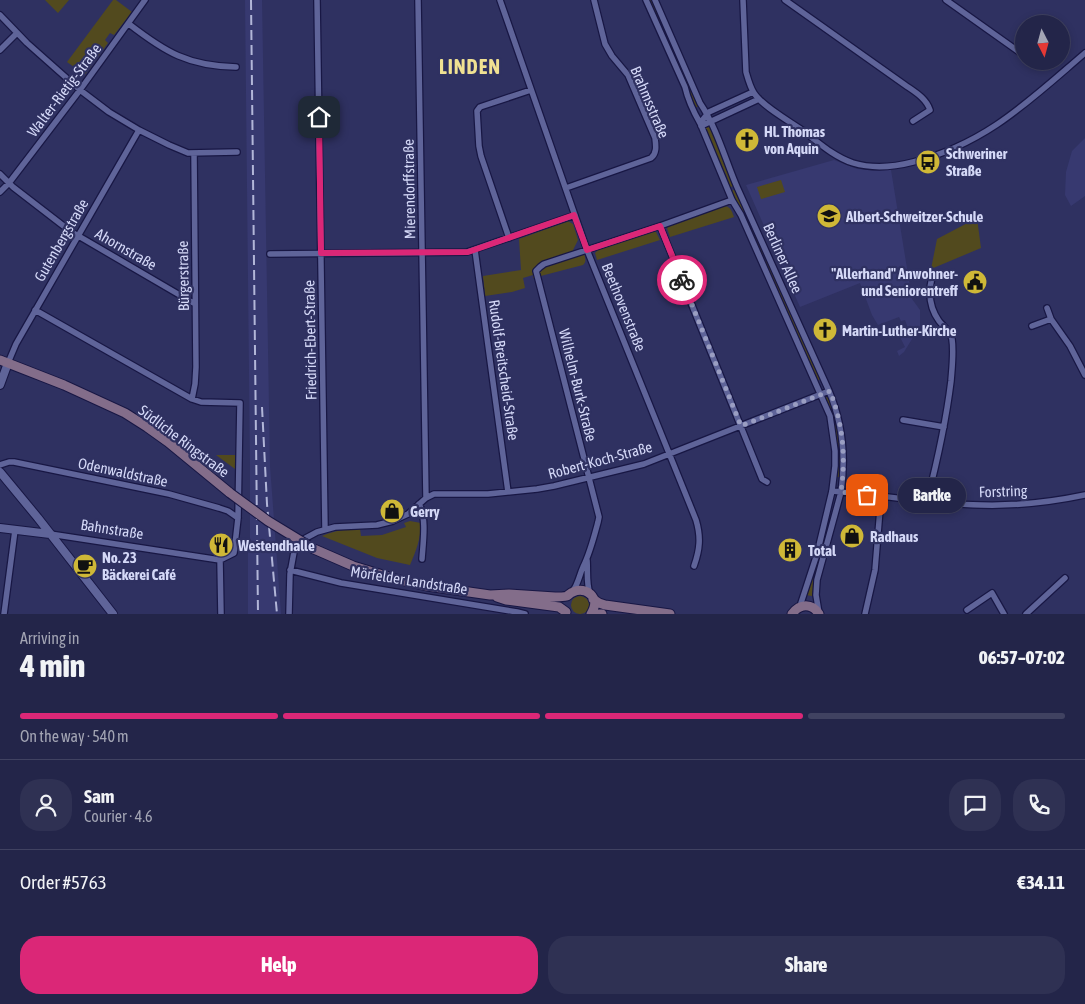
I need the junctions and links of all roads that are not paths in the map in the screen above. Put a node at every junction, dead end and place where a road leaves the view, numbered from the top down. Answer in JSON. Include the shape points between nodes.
{"nodes":[{"id":1,"x":145,"y":0,"type":"edge"},
{"id":2,"x":316,"y":0,"type":"edge"},
{"id":3,"x":418,"y":0,"type":"edge"},
{"id":4,"x":500,"y":0,"type":"edge"},
{"id":5,"x":594,"y":0,"type":"edge"},
{"id":6,"x":646,"y":0,"type":"edge"},
{"id":7,"x":654,"y":0,"type":"edge"},
{"id":8,"x":743,"y":0,"type":"edge"},
{"id":9,"x":785,"y":0,"type":"edge"},
{"id":10,"x":946,"y":0,"type":"edge"},
{"id":11,"x":0,"y":15,"type":"edge"},
{"id":12,"x":128,"y":24,"type":"junction"},
{"id":13,"x":17,"y":33,"type":"junction"},
{"id":14,"x":1015,"y":49,"type":"edge"},
{"id":15,"x":0,"y":50,"type":"edge"},
{"id":16,"x":1085,"y":54,"type":"edge"},
{"id":17,"x":236,"y":67,"type":"dead end"},
{"id":18,"x":80,"y":90,"type":"junction"},
{"id":19,"x":531,"y":90,"type":"junction"},
{"id":20,"x":753,"y":92,"type":"junction"},
{"id":21,"x":759,"y":99,"type":"junction"},
{"id":22,"x":707,"y":113,"type":"junction"},
{"id":23,"x":913,"y":120,"type":"dead end"},
{"id":24,"x":711,"y":122,"type":"junction"},
{"id":25,"x":700,"y":124,"type":"junction"},
{"id":26,"x":139,"y":130,"type":"junction"},
{"id":27,"x":237,"y":152,"type":"dead end"},
{"id":28,"x":194,"y":153,"type":"junction"},
{"id":29,"x":0,"y":174,"type":"edge"},
{"id":30,"x":9,"y":183,"type":"junction"},
{"id":31,"x":566,"y":188,"type":"junction"},
{"id":32,"x":0,"y":192,"type":"edge"},
{"id":33,"x":732,"y":200,"type":"junction"},
{"id":34,"x":574,"y":215,"type":"junction"},
{"id":35,"x":660,"y":226,"type":"junction"},
{"id":36,"x":78,"y":236,"type":"junction"},
{"id":37,"x":509,"y":238,"type":"junction"},
{"id":38,"x":475,"y":250,"type":"junction"},
{"id":39,"x":587,"y":250,"type":"junction"},
{"id":40,"x":321,"y":253,"type":"junction"},
{"id":41,"x":422,"y":253,"type":"junction"},
{"id":42,"x":270,"y":254,"type":"dead end"},
{"id":43,"x":932,"y":277,"type":"dead end"},
{"id":44,"x":195,"y":304,"type":"junction"},
{"id":45,"x":1047,"y":308,"type":"dead end"},
{"id":46,"x":35,"y":310,"type":"junction"},
{"id":47,"x":1052,"y":319,"type":"junction"},
{"id":48,"x":1032,"y":326,"type":"dead end"},
{"id":49,"x":4,"y":361,"type":"edge"},
{"id":50,"x":1085,"y":375,"type":"edge"},
{"id":51,"x":0,"y":385,"type":"edge"},
{"id":52,"x":830,"y":391,"type":"junction"},
{"id":53,"x":820,"y":394,"type":"junction"},
{"id":54,"x":192,"y":399,"type":"junction"},
{"id":55,"x":903,"y":420,"type":"dead end"},
{"id":56,"x":741,"y":426,"type":"junction"},
{"id":57,"x":944,"y":427,"type":"junction"},
{"id":58,"x":669,"y":454,"type":"junction"},
{"id":59,"x":0,"y":465,"type":"edge"},
{"id":60,"x":0,"y":472,"type":"edge"},
{"id":61,"x":588,"y":478,"type":"junction"},
{"id":62,"x":767,"y":482,"type":"dead end"},
{"id":63,"x":832,"y":491,"type":"junction"},
{"id":64,"x":508,"y":492,"type":"junction"},
{"id":65,"x":841,"y":492,"type":"junction"},
{"id":66,"x":1085,"y":495,"type":"edge"},
{"id":67,"x":881,"y":497,"type":"junction"},
{"id":68,"x":426,"y":498,"type":"junction"},
{"id":69,"x":927,"y":501,"type":"junction"},
{"id":70,"x":419,"y":504,"type":"junction"},
{"id":71,"x":238,"y":518,"type":"junction"},
{"id":72,"x":0,"y":528,"type":"edge"},
{"id":73,"x":325,"y":529,"type":"junction"},
{"id":74,"x":15,"y":530,"type":"junction"},
{"id":75,"x":821,"y":533,"type":"junction"},
{"id":76,"x":50,"y":534,"type":"junction"},
{"id":77,"x":828,"y":536,"type":"junction"},
{"id":78,"x":314,"y":549,"type":"joint"},
{"id":79,"x":422,"y":559,"type":"dead end"},
{"id":80,"x":220,"y":560,"type":"junction"},
{"id":81,"x":587,"y":560,"type":"junction"},
{"id":82,"x":694,"y":566,"type":"dead end"},
{"id":83,"x":290,"y":567,"type":"junction"},
{"id":84,"x":1065,"y":578,"type":"dead end"},
{"id":85,"x":570,"y":594,"type":"junction"},
{"id":86,"x":490,"y":595,"type":"junction"},
{"id":87,"x":592,"y":596,"type":"junction"},
{"id":88,"x":800,"y":606,"type":"junction"},
{"id":89,"x":967,"y":610,"type":"dead end"},
{"id":90,"x":567,"y":613,"type":"edge"},
{"id":91,"x":819,"y":613,"type":"edge"},
{"id":92,"x":4,"y":614,"type":"edge"},
{"id":93,"x":113,"y":614,"type":"edge"},
{"id":94,"x":220,"y":614,"type":"edge"},
{"id":95,"x":290,"y":614,"type":"edge"},
{"id":96,"x":525,"y":614,"type":"edge"},
{"id":97,"x":592,"y":614,"type":"edge"},
{"id":98,"x":670,"y":614,"type":"edge"},
{"id":99,"x":792,"y":614,"type":"edge"},
{"id":100,"x":865,"y":614,"type":"edge"},
{"id":101,"x":1004,"y":614,"type":"edge"},
{"id":102,"x":1026,"y":614,"type":"edge"}],
"edges":[{"from":1,"to":12,"type":"street","name":"Walter-Rietig-Straße"},
{"from":2,"to":40,"type":"street","name":"Friedrich-Ebert-Straße"},
{"from":3,"to":41,"type":"street","name":"Mierendorffstraße"},
{"from":4,"to":19,"type":"street","name":"Beethovenstraße"},
{"from":5,"to":31,"type":"street","name":"Brahmsstraße","via":[[605,44],[628,75],[655,138],[656,150],[651,158]]},
{"from":6,"to":25,"type":"street","name":"Berliner Allee"},
{"from":7,"to":22,"type":"street","name":"Berliner Allee"},
{"from":8,"to":20,"type":"street","via":[[746,72]]},
{"from":9,"to":23,"type":"street","via":[[923,99],[930,110]]},
{"from":10,"to":14,"type":"street"},
{"from":11,"to":13,"type":"street"},
{"from":12,"to":17,"type":"street","via":[[184,59],[206,65]]},
{"from":12,"to":18,"type":"street","name":"Walter-Rietig-Straße"},
{"from":13,"to":15,"type":"street"},
{"from":13,"to":18,"type":"street"},
{"from":16,"to":21,"type":"street","via":[[1018,110],[981,135],[936,156],[893,166],[868,166],[846,160]]},
{"from":18,"to":26,"type":"street"},
{"from":18,"to":30,"type":"street","name":"Walter-Rietig-Straße"},
{"from":19,"to":31,"type":"street","name":"Beethovenstraße"},
{"from":19,"to":37,"type":"street","via":[[477,111],[480,151]]},
{"from":20,"to":21,"type":"street"},
{"from":20,"to":22,"type":"street"},
{"from":21,"to":24,"type":"street"},
{"from":22,"to":24,"type":"street","name":"Berliner Allee"},
{"from":22,"to":25,"type":"street"},
{"from":24,"to":25,"type":"street"},
{"from":24,"to":52,"type":"street","name":"Berliner Allee","via":[[728,167]]},
{"from":25,"to":33,"type":"street","name":"Berliner Allee"},
{"from":26,"to":28,"type":"street"},
{"from":26,"to":36,"type":"street","name":"Gutenbergstraße"},
{"from":27,"to":28,"type":"street"},
{"from":28,"to":44,"type":"street","name":"Bürgerstraße"},
{"from":29,"to":30,"type":"street","name":"Ahornstraße"},
{"from":30,"to":32,"type":"street","name":"Walter-Rietig-Straße"},
{"from":30,"to":36,"type":"street","name":"Ahornstraße"},
{"from":31,"to":34,"type":"street","name":"Beethovenstraße"},
{"from":33,"to":35,"type":"street","name":"Wilhelm-Burk-Straße"},
{"from":33,"to":53,"type":"street","name":"Berliner Allee"},
{"from":34,"to":37,"type":"street"},
{"from":34,"to":39,"type":"street","name":"Beethovenstraße"},
{"from":35,"to":39,"type":"street","name":"Wilhelm-Burk-Straße"},
{"from":35,"to":56,"type":"street"},
{"from":36,"to":44,"type":"street","name":"Ahornstraße"},
{"from":36,"to":46,"type":"street","name":"Gutenbergstraße"},
{"from":37,"to":38,"type":"street"},
{"from":38,"to":41,"type":"street"},
{"from":38,"to":64,"type":"street","name":"Rudolf-Breitscheid-Straße"},
{"from":39,"to":58,"type":"street","name":"Beethovenstraße"},
{"from":39,"to":61,"type":"street","name":"Wilhelm-Burk-Straße","via":[[540,266],[536,276]]},
{"from":40,"to":41,"type":"street"},
{"from":40,"to":42,"type":"street"},
{"from":40,"to":73,"type":"street","name":"Friedrich-Ebert-Straße"},
{"from":41,"to":68,"type":"street","name":"Mierendorffstraße"},
{"from":43,"to":57,"type":"street","via":[[930,303],[952,338],[952,373]]},
{"from":44,"to":54,"type":"street","name":"Bürgerstraße","via":[[196,376]]},
{"from":45,"to":47,"type":"street"},
{"from":46,"to":49,"type":"street","name":"Gutenbergstraße"},
{"from":46,"to":54,"type":"street"},
{"from":47,"to":48,"type":"street"},
{"from":47,"to":50,"type":"street"},
{"from":49,"to":51,"type":"street"},
{"from":49,"to":78,"type":"main road","name":"Südliche Ringstraße","bridge":true,"via":[[125,413],[168,442],[268,521]]},
{"from":52,"to":53,"type":"street","name":"Robert-Koch-Straße"},
{"from":52,"to":65,"type":"street","name":"Berliner Allee","via":[[843,445]]},
{"from":53,"to":56,"type":"street","name":"Robert-Koch-Straße"},
{"from":53,"to":63,"type":"street","name":"Berliner Allee","via":[[830,416],[835,451]]},
{"from":54,"to":71,"type":"street","via":[[240,403]]},
{"from":55,"to":57,"type":"street"},
{"from":56,"to":58,"type":"street","name":"Robert-Koch-Straße"},
{"from":56,"to":62,"type":"street","via":[[762,479]]},
{"from":57,"to":69,"type":"street"},
{"from":58,"to":61,"type":"street","name":"Robert-Koch-Straße"},
{"from":58,"to":82,"type":"street","name":"Beethovenstraße","via":[[699,532],[700,546]]},
{"from":59,"to":71,"type":"street","name":"Odenwaldstraße","via":[[14,462],[162,493],[219,508]]},
{"from":60,"to":76,"type":"street"},
{"from":61,"to":64,"type":"street","name":"Robert-Koch-Straße"},
{"from":61,"to":81,"type":"street","name":"Wilhelm-Burk-Straße","via":[[599,517]]},
{"from":63,"to":65,"type":"street","name":"Forstring"},
{"from":63,"to":75,"type":"street","name":"Berliner Allee"},
{"from":64,"to":68,"type":"street","name":"Robert-Koch-Straße","via":[[441,494]]},
{"from":65,"to":67,"type":"street","name":"Forstring"},
{"from":65,"to":77,"type":"street","name":"Berliner Allee"},
{"from":66,"to":69,"type":"street","name":"Forstring","via":[[999,505]]},
{"from":67,"to":69,"type":"street","name":"Forstring"},
{"from":67,"to":100,"type":"street","via":[[875,570]]},
{"from":68,"to":70,"type":"street"},
{"from":70,"to":73,"type":"street","via":[[408,514],[387,523]]},
{"from":70,"to":79,"type":"street","via":[[424,517]]},
{"from":71,"to":80,"type":"street","via":[[234,553]]},
{"from":72,"to":74,"type":"street","name":"Bahnstraße"},
{"from":73,"to":83,"type":"street","via":[[300,543]]},
{"from":74,"to":76,"type":"street","name":"Bahnstraße"},
{"from":74,"to":92,"type":"street"},
{"from":75,"to":77,"type":"street"},
{"from":75,"to":88,"type":"street","name":"Berliner Allee"},
{"from":76,"to":80,"type":"street","name":"Bahnstraße"},
{"from":76,"to":93,"type":"street"},
{"from":77,"to":91,"type":"street","name":"Berliner Allee","via":[[817,580]]},
{"from":78,"to":86,"type":"main road","name":"Mörfelder Landstraße","via":[[353,566],[396,579]]},
{"from":80,"to":94,"type":"street"},
{"from":81,"to":85,"type":"street","name":"Wilhelm-Burk-Straße"},
{"from":81,"to":87,"type":"street","name":"Wilhelm-Burk-Straße","via":[[587,580]]},
{"from":83,"to":95,"type":"street"},
{"from":83,"to":96,"type":"street","name":"Mörfelder Landstraße","via":[[341,583]]},
{"from":84,"to":102,"type":"street"},
{"from":85,"to":86,"type":"main road","name":"Mörfelder Landstraße","via":[[555,597]]},
{"from":85,"to":87,"type":"main road","name":"Mörfelder Landstraße","via":[[579,590]]},
{"from":85,"to":90,"type":"main road","name":"Mörfelder Landstraße","via":[[565,602]]},
{"from":86,"to":90,"type":"main road","name":"Mörfelder Landstraße","via":[[560,607]]},
{"from":87,"to":97,"type":"main road","via":[[595,607]]},
{"from":87,"to":98,"type":"main road","name":"Mörfelder Landstraße","via":[[605,605]]},
{"from":88,"to":91,"type":"main road","via":[[806,605]]},
{"from":88,"to":99,"type":"main road"},
{"from":89,"to":101,"type":"street","via":[[992,593]]}]}
